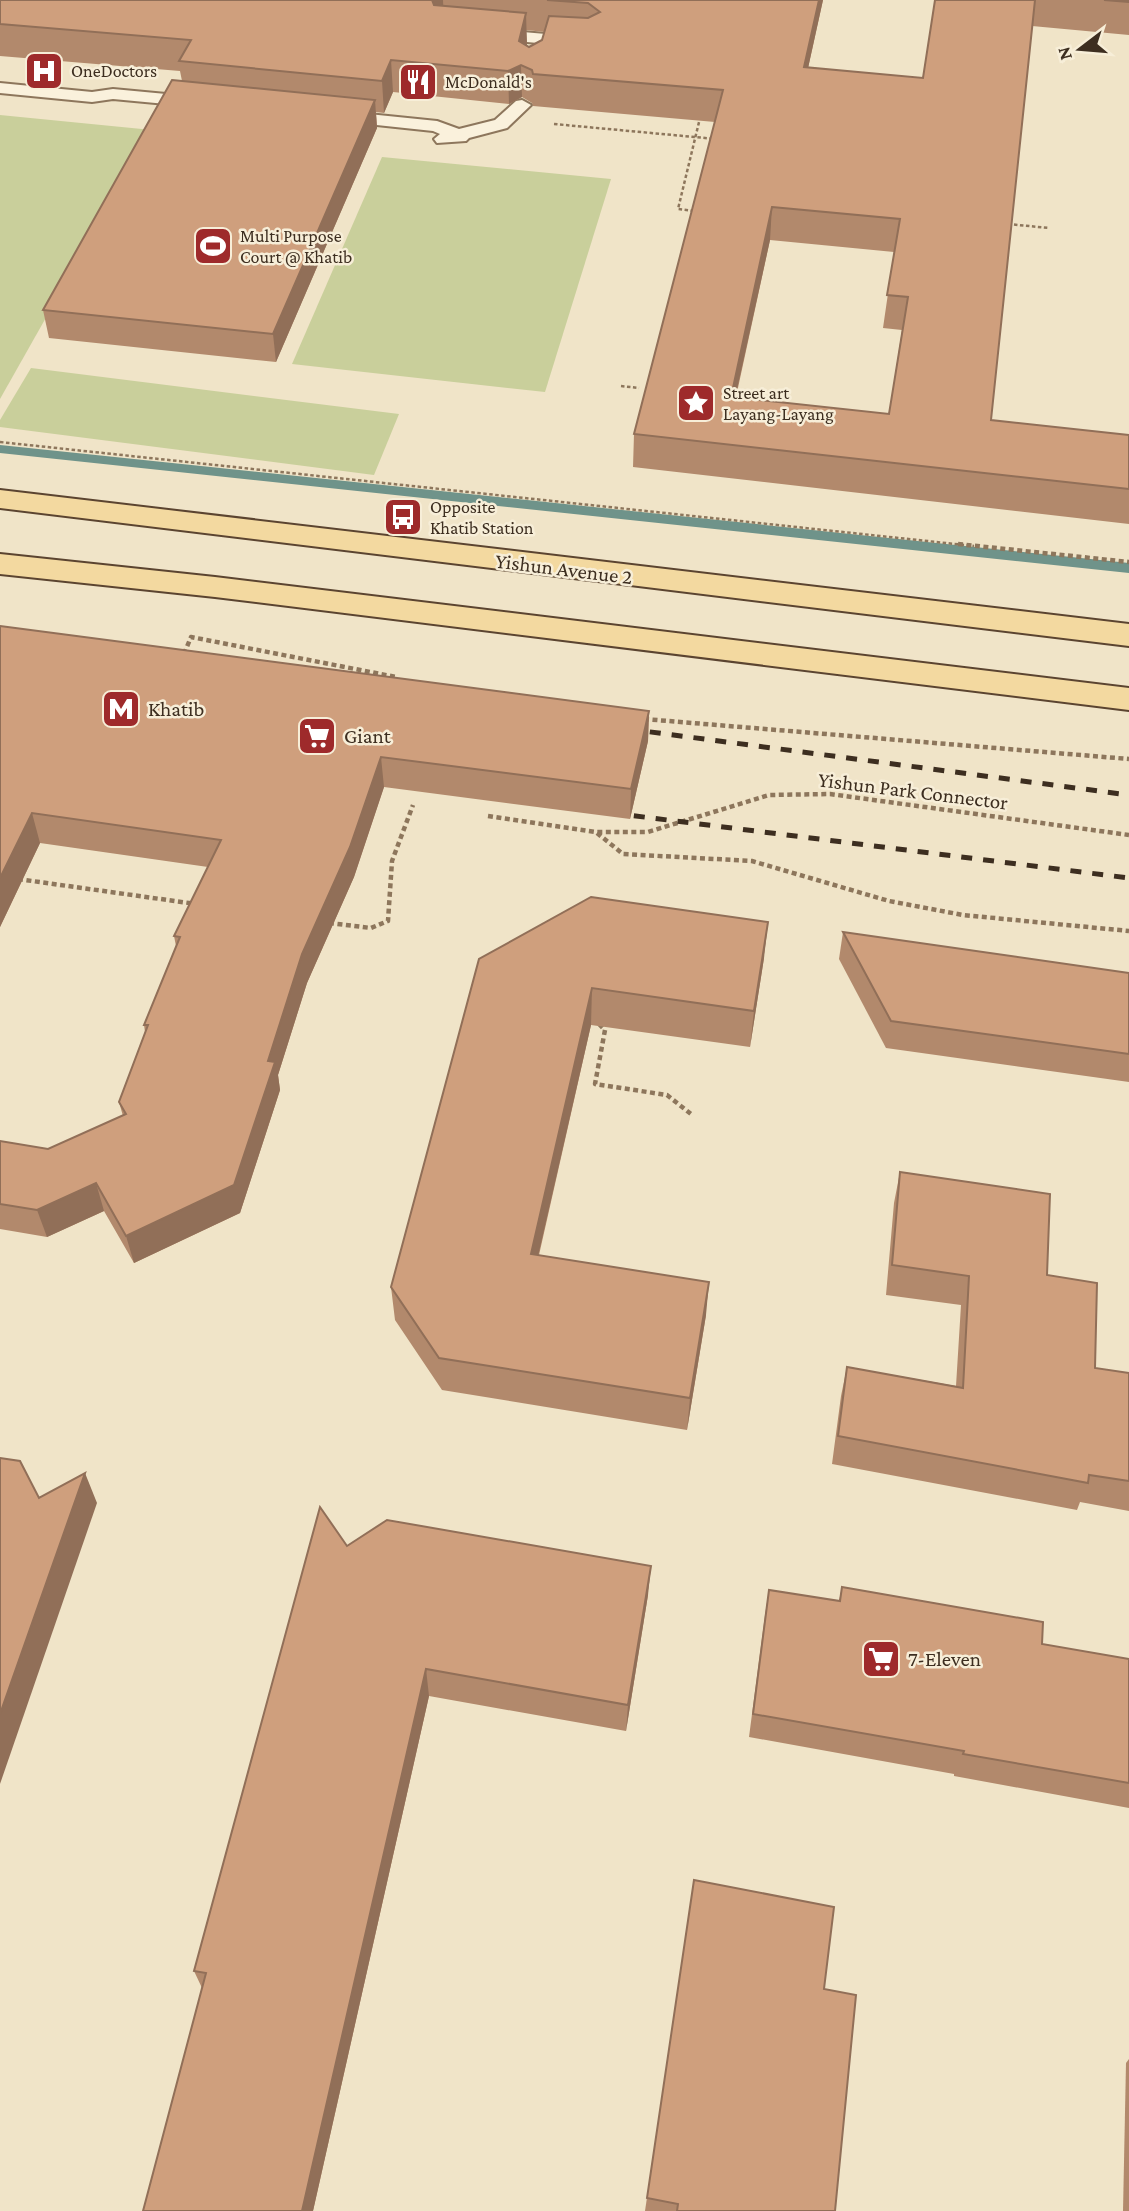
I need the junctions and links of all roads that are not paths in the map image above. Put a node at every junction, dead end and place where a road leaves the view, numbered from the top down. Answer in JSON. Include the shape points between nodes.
{"nodes":[{"id":1,"x":468,"y":32,"type":"edge"},
{"id":2,"x":540,"y":38,"type":"junction"},
{"id":3,"x":588,"y":43,"type":"edge"},
{"id":4,"x":534,"y":61,"type":"edge"},
{"id":5,"x":0,"y":88,"type":"edge"},
{"id":6,"x":92,"y":97,"type":"junction"},
{"id":7,"x":221,"y":104,"type":"edge"},
{"id":8,"x":522,"y":105,"type":"edge"},
{"id":9,"x":316,"y":114,"type":"edge"},
{"id":10,"x":199,"y":119,"type":"edge"},
{"id":11,"x":332,"y":132,"type":"edge"},
{"id":12,"x":460,"y":136,"type":"junction"},
{"id":13,"x":0,"y":499,"type":"edge"},
{"id":14,"x":0,"y":564,"type":"edge"},
{"id":15,"x":1129,"y":635,"type":"edge"},
{"id":16,"x":1129,"y":699,"type":"edge"}],
"edges":[{"from":1,"to":2,"type":"lane"},
{"from":2,"to":3,"type":"lane"},
{"from":2,"to":4,"type":"lane"},
{"from":5,"to":6,"type":"lane"},
{"from":6,"to":7,"type":"lane","via":[[113,94]]},
{"from":6,"to":10,"type":"lane","via":[[105,110]]},
{"from":8,"to":12,"type":"lane","via":[[501,124]]},
{"from":9,"to":12,"type":"lane","via":[[438,126]]},
{"from":11,"to":12,"type":"lane","via":[[426,142]]},
{"from":13,"to":15,"type":"main road","name":"Yishun Avenue 2"},
{"from":14,"to":16,"type":"main road"}]}
